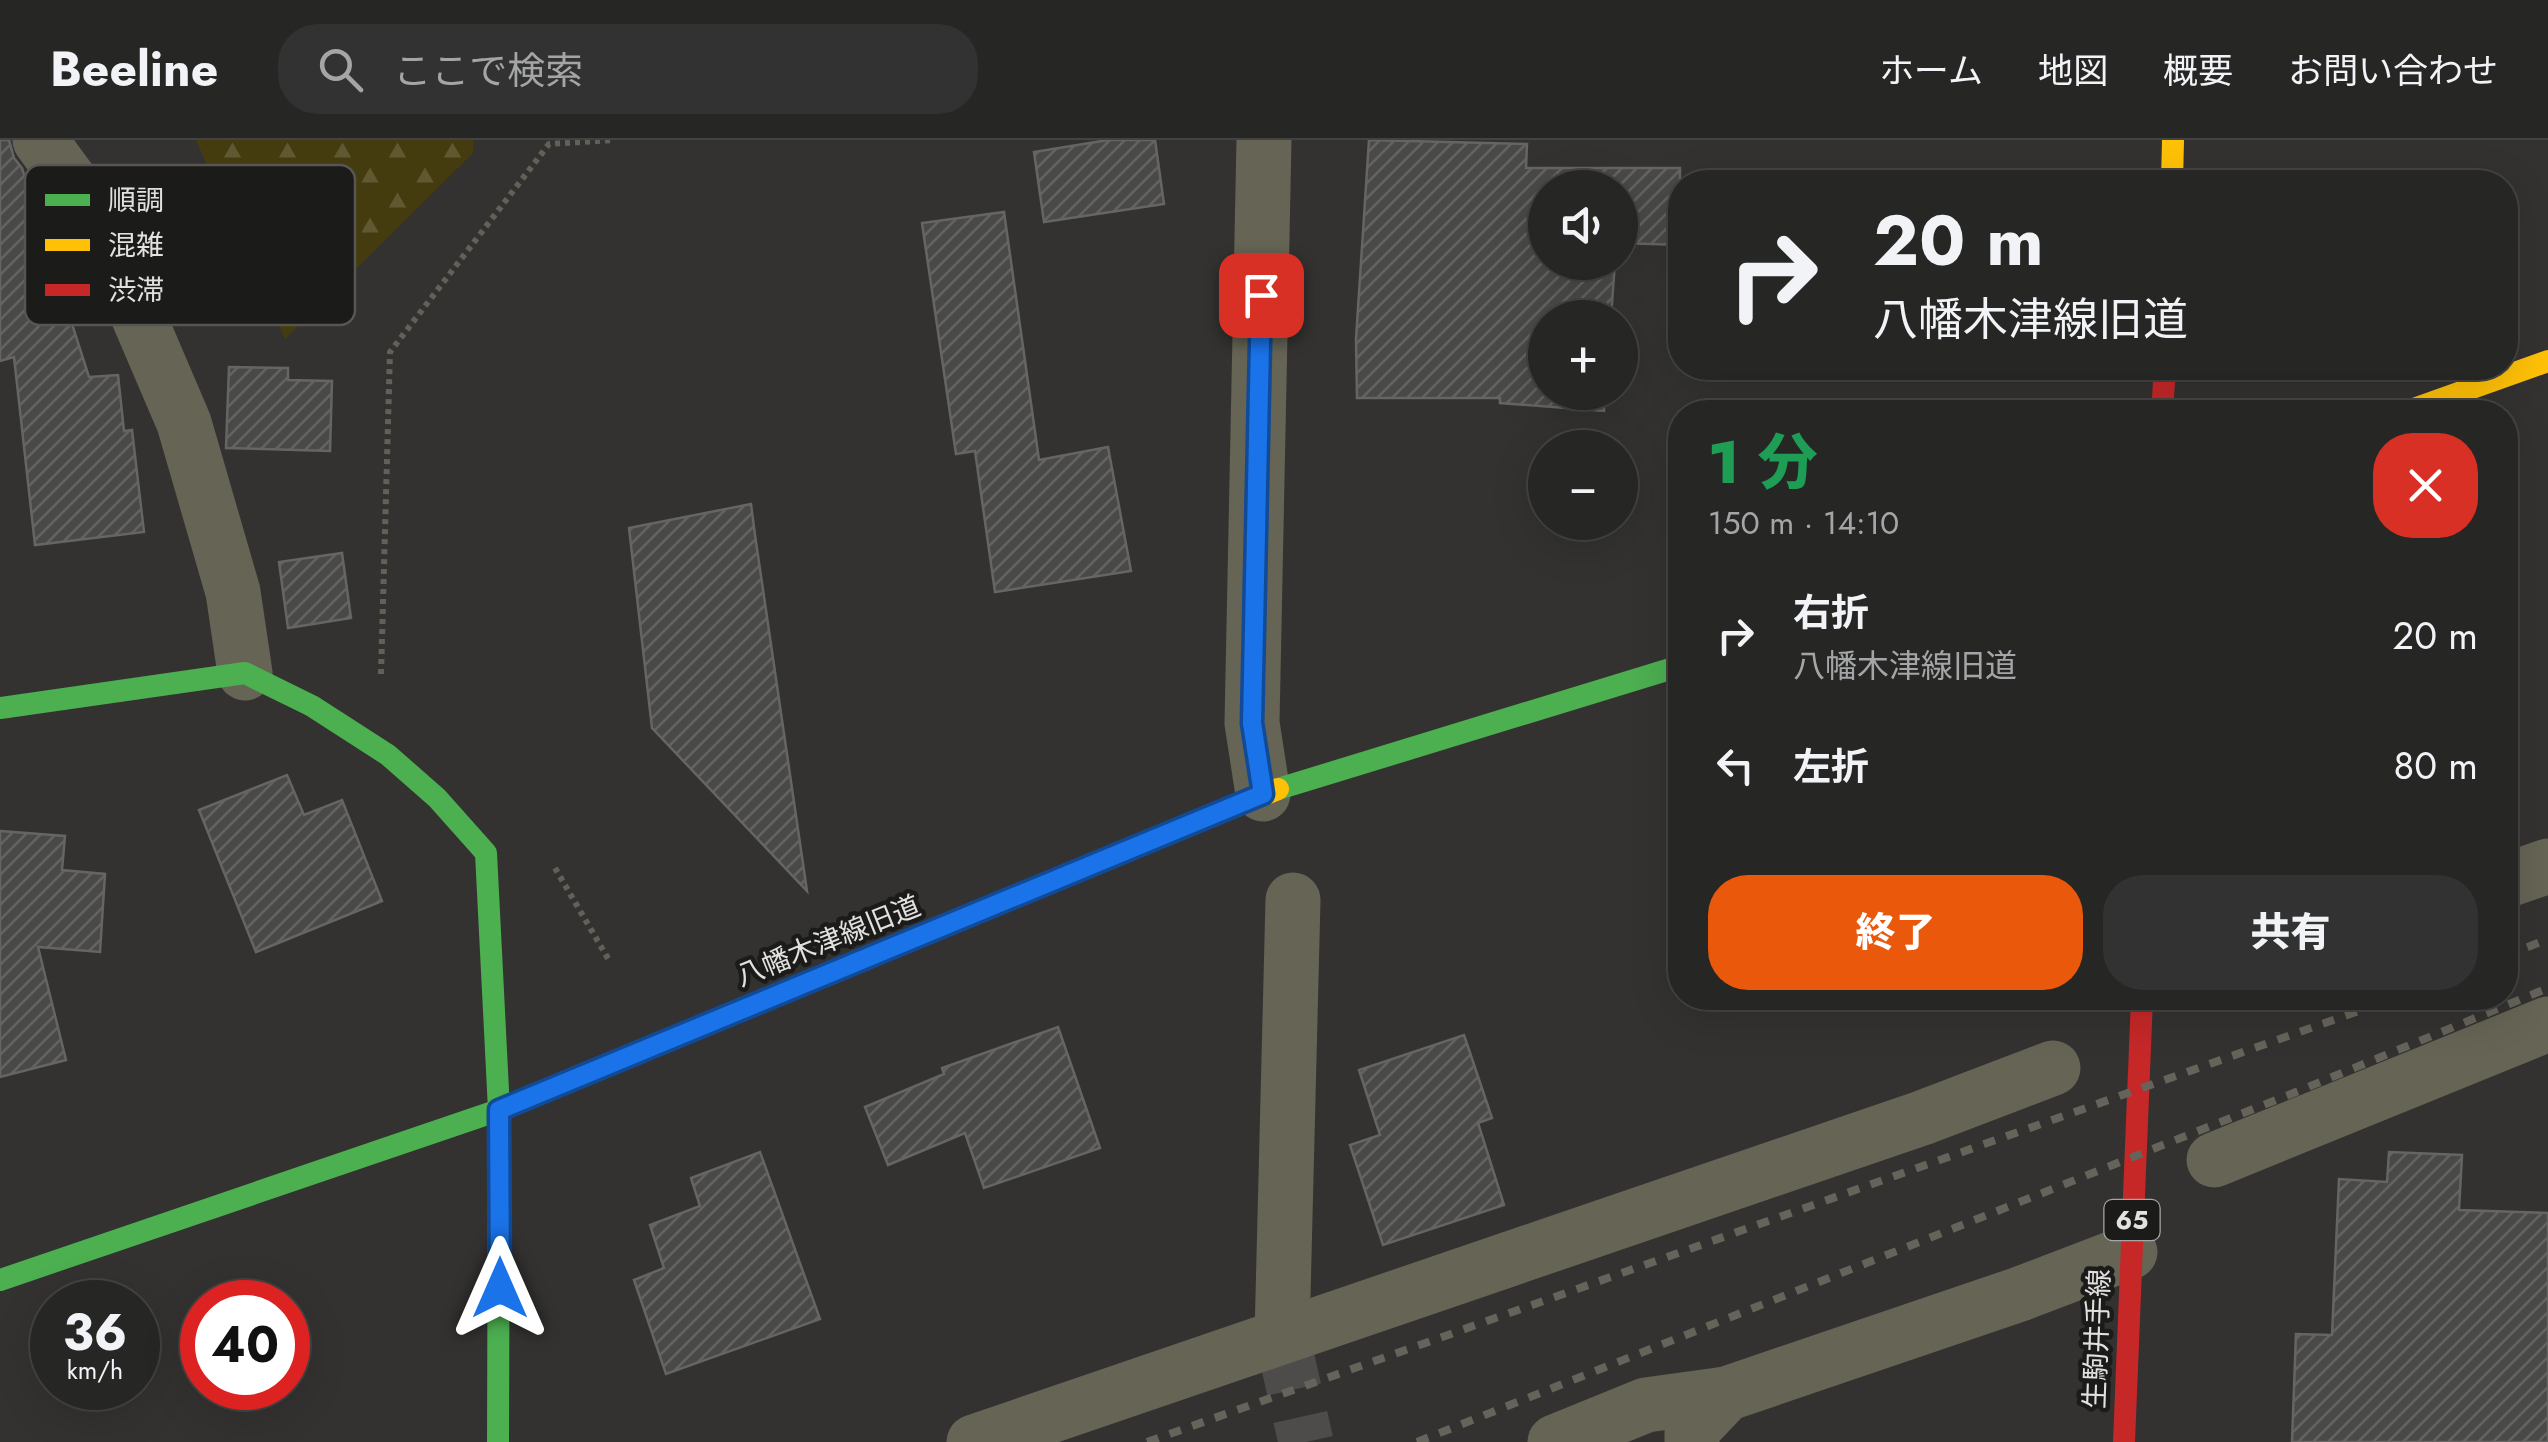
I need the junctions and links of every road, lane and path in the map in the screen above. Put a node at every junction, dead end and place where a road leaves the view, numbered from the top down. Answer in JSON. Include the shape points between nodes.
{"nodes":[{"id":1,"x":40,"y":140,"type":"edge"},
{"id":2,"x":614,"y":140,"type":"edge"},
{"id":3,"x":1264,"y":140,"type":"edge"},
{"id":4,"x":2173,"y":140,"type":"edge"},
{"id":5,"x":59,"y":165,"type":"edge"},
{"id":6,"x":2172,"y":170,"type":"edge"},
{"id":7,"x":142,"y":325,"type":"edge"},
{"id":8,"x":2548,"y":361,"type":"edge"},
{"id":9,"x":2518,"y":372,"type":"edge"},
{"id":10,"x":2495,"y":380,"type":"edge"},
{"id":11,"x":2439,"y":400,"type":"edge"},
{"id":12,"x":1668,"y":670,"type":"edge"},
{"id":13,"x":246,"y":673,"type":"junction"},
{"id":14,"x":381,"y":684,"type":"dead end"},
{"id":15,"x":0,"y":708,"type":"edge"},
{"id":16,"x":1263,"y":794,"type":"junction"},
{"id":17,"x":551,"y":860,"type":"dead end"},
{"id":18,"x":2548,"y":866,"type":"edge"},
{"id":19,"x":2518,"y":876,"type":"edge"},
{"id":20,"x":1293,"y":900,"type":"dead end"},
{"id":21,"x":610,"y":962,"type":"dead end"},
{"id":22,"x":2141,"y":1010,"type":"edge"},
{"id":23,"x":2548,"y":1024,"type":"edge"},
{"id":24,"x":2054,"y":1068,"type":"dead end"},
{"id":25,"x":499,"y":1110,"type":"junction"},
{"id":26,"x":2214,"y":1160,"type":"dead end"},
{"id":27,"x":2130,"y":1252,"type":"junction"},
{"id":28,"x":0,"y":1280,"type":"edge"},
{"id":29,"x":1282,"y":1336,"type":"junction"},
{"id":30,"x":1726,"y":1394,"type":"junction"},
{"id":31,"x":498,"y":1442,"type":"edge"},
{"id":32,"x":974,"y":1442,"type":"edge"},
{"id":33,"x":1554,"y":1442,"type":"edge"},
{"id":34,"x":1692,"y":1442,"type":"edge"},
{"id":35,"x":2124,"y":1442,"type":"edge"}],
"edges":[{"from":1,"to":5,"type":"street"},
{"from":2,"to":14,"type":"path","via":[[548,144],[390,352]]},
{"from":3,"to":16,"type":"street","via":[[1252,723]]},
{"from":4,"to":6,"type":"street"},
{"from":7,"to":13,"type":"street","via":[[184,424],[233,592]]},
{"from":8,"to":9,"type":"street"},
{"from":10,"to":11,"type":"street"},
{"from":12,"to":16,"type":"street","name":"八幡木津線旧道"},
{"from":13,"to":15,"type":"street"},
{"from":13,"to":25,"type":"street","via":[[388,756],[486,853]]},
{"from":16,"to":25,"type":"street","name":"八幡木津線旧道"},
{"from":17,"to":21,"type":"path"},
{"from":18,"to":19,"type":"street"},
{"from":20,"to":29,"type":"street"},
{"from":22,"to":27,"type":"street","name":"生駒井手線","number":"65"},
{"from":23,"to":26,"type":"street"},
{"from":24,"to":29,"type":"street"},
{"from":25,"to":28,"type":"street","name":"八幡木津線旧道"},
{"from":25,"to":31,"type":"street"},
{"from":27,"to":30,"type":"street"},
{"from":27,"to":35,"type":"street","name":"生駒井手線","number":"65"},
{"from":29,"to":32,"type":"street"},
{"from":30,"to":33,"type":"street","via":[[1646,1405]]},
{"from":30,"to":34,"type":"street","via":[[1692,1430]]}]}
